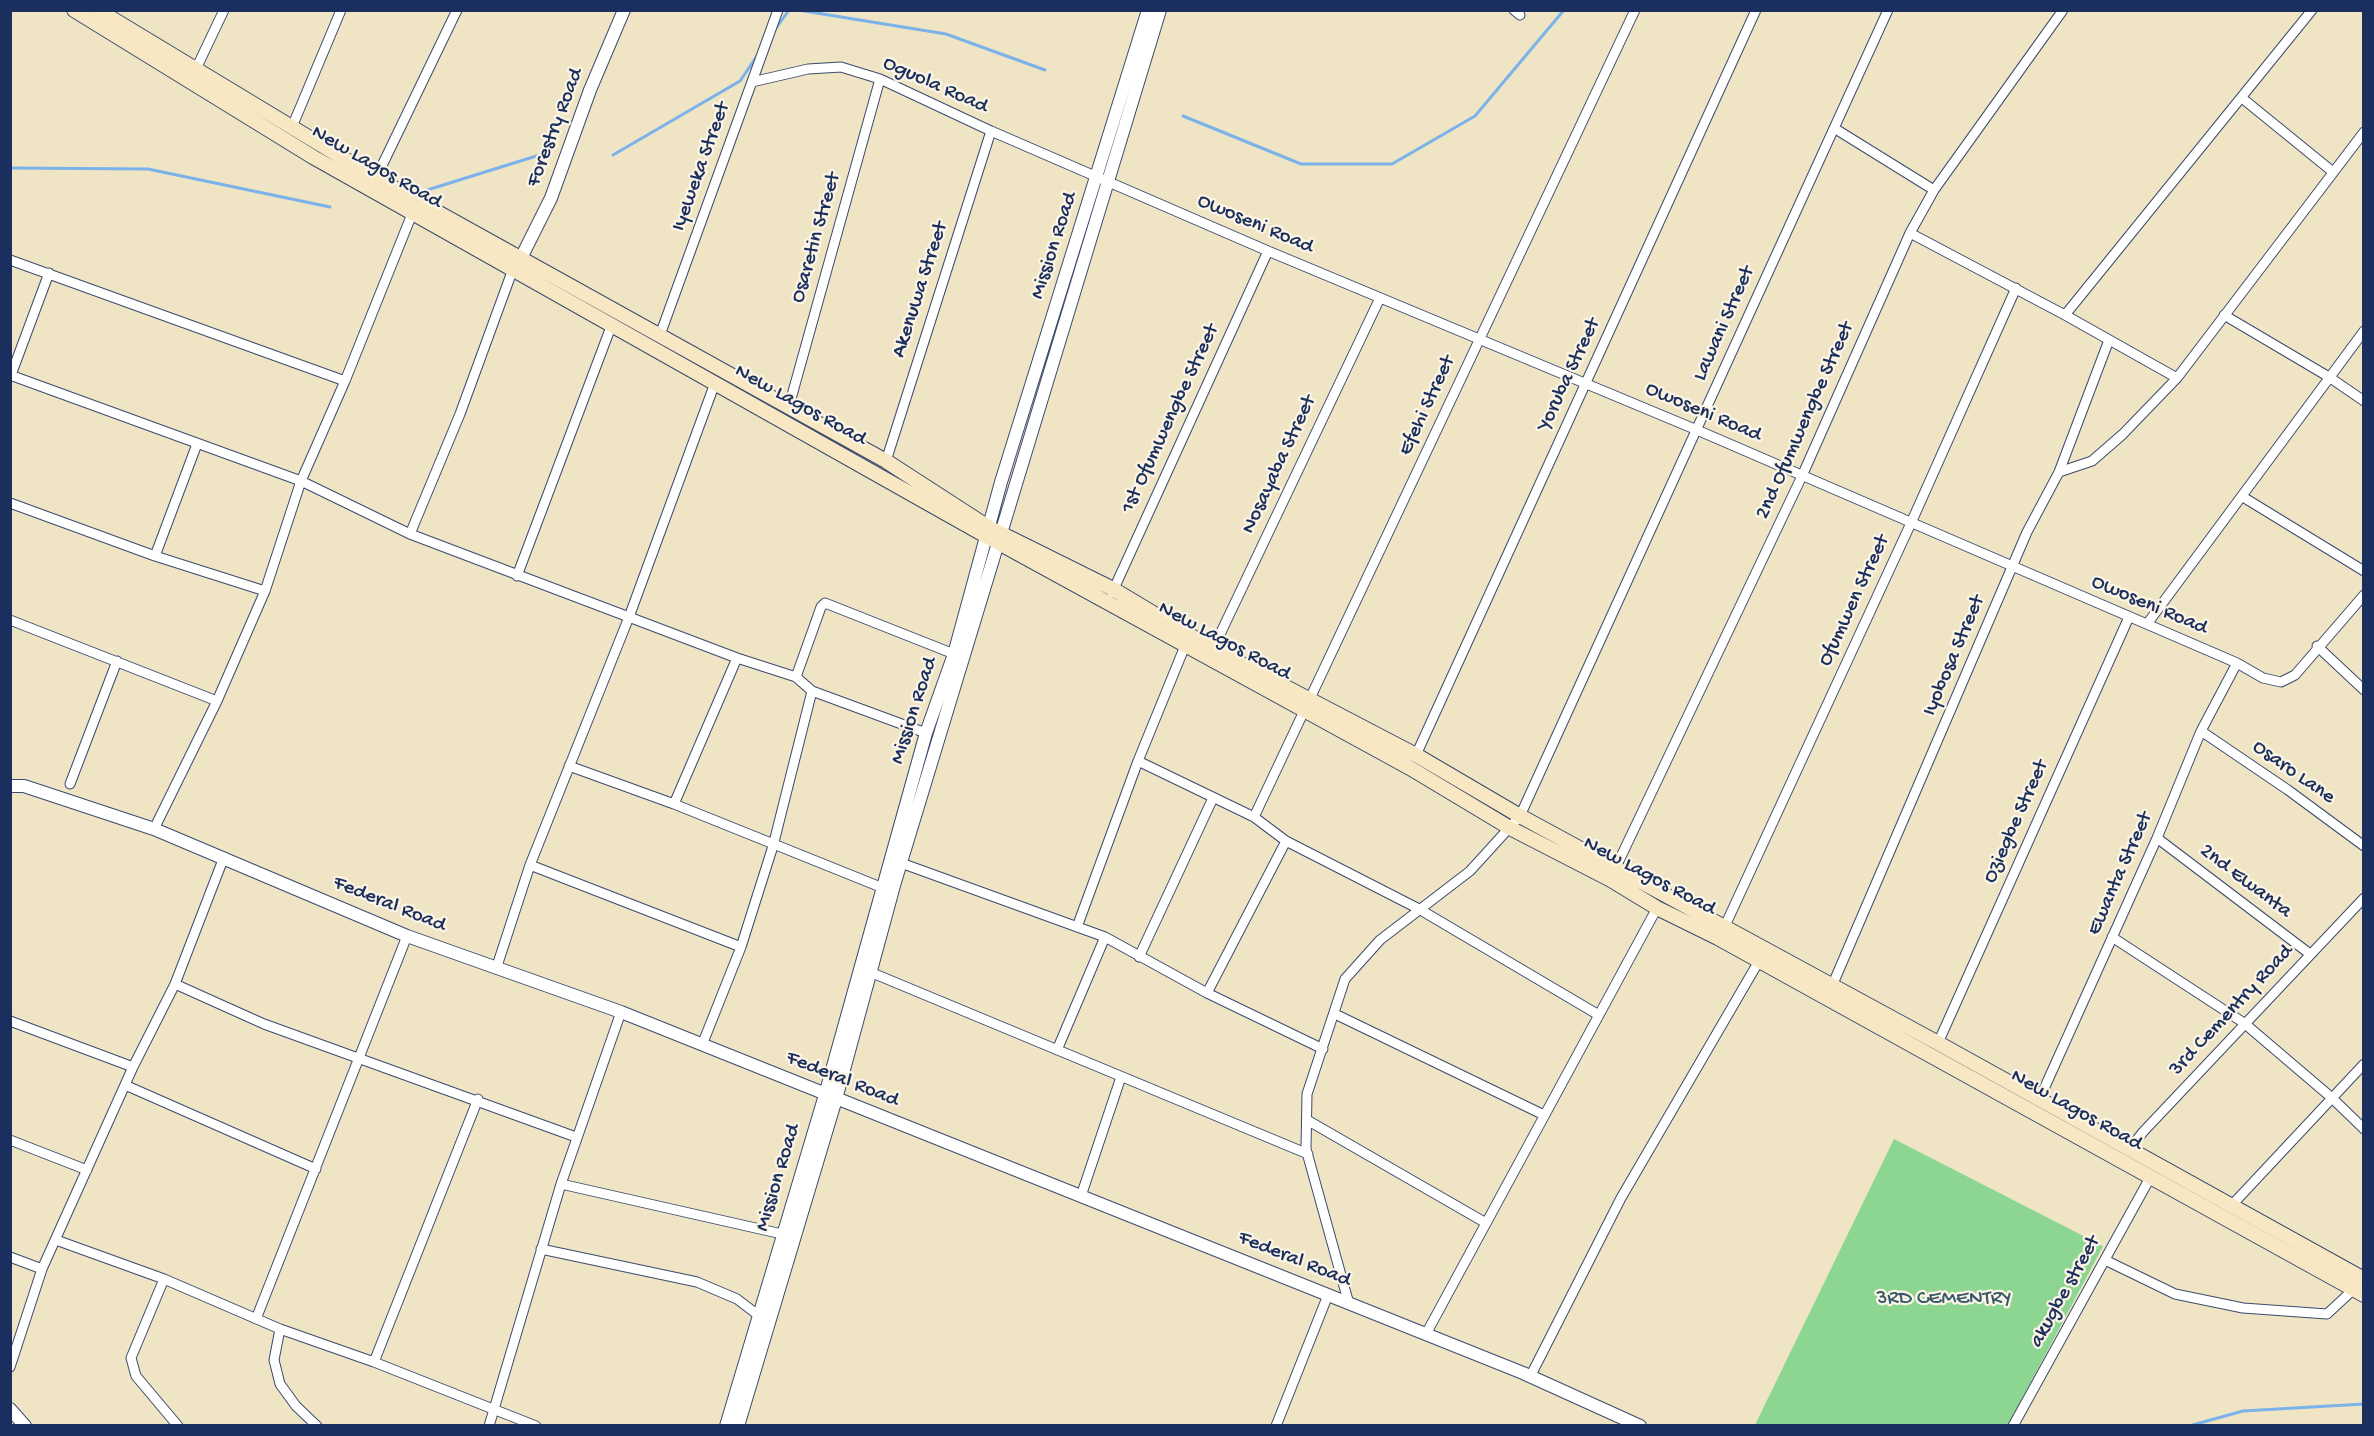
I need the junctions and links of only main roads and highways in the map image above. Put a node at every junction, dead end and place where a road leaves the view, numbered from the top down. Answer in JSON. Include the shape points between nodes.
{"nodes":[{"id":1,"x":74,"y":10,"type":"edge"},
{"id":2,"x":98,"y":10,"type":"edge"},
{"id":3,"x":415,"y":206,"type":"junction"},
{"id":4,"x":517,"y":264,"type":"junction"},
{"id":5,"x":993,"y":534,"type":"junction"},
{"id":6,"x":1188,"y":640,"type":"junction"},
{"id":7,"x":1309,"y":705,"type":"junction"},
{"id":8,"x":2360,"y":1288,"type":"edge"}],
"edges":[{"from":1,"to":3,"type":"main road","name":"New Lagos Road","via":[[313,157]]},
{"from":2,"to":3,"type":"main road","name":"New Lagos Road","via":[[376,178]]},
{"from":3,"to":4,"type":"main road","name":"New Lagos Road"},
{"from":4,"to":5,"type":"main road","name":"New Lagos Road","via":[[715,383]]},
{"from":4,"to":5,"type":"main road","name":"New Lagos Road","via":[[660,335],[886,461]]},
{"from":5,"to":6,"type":"main road","name":"New Lagos Road","via":[[1108,603]]},
{"from":5,"to":6,"type":"main road","name":"New Lagos Road","via":[[1113,589]]},
{"from":6,"to":7,"type":"main road","name":"New Lagos Road"},
{"from":6,"to":7,"type":"main road","name":"New Lagos Road","via":[[1213,648]]},
{"from":7,"to":8,"type":"main road","name":"New Lagos Road","via":[[1510,828]]},
{"from":7,"to":8,"type":"main road","name":"New Lagos Road","via":[[1416,755],[1520,816],[1938,1043],[2231,1206]]}]}
